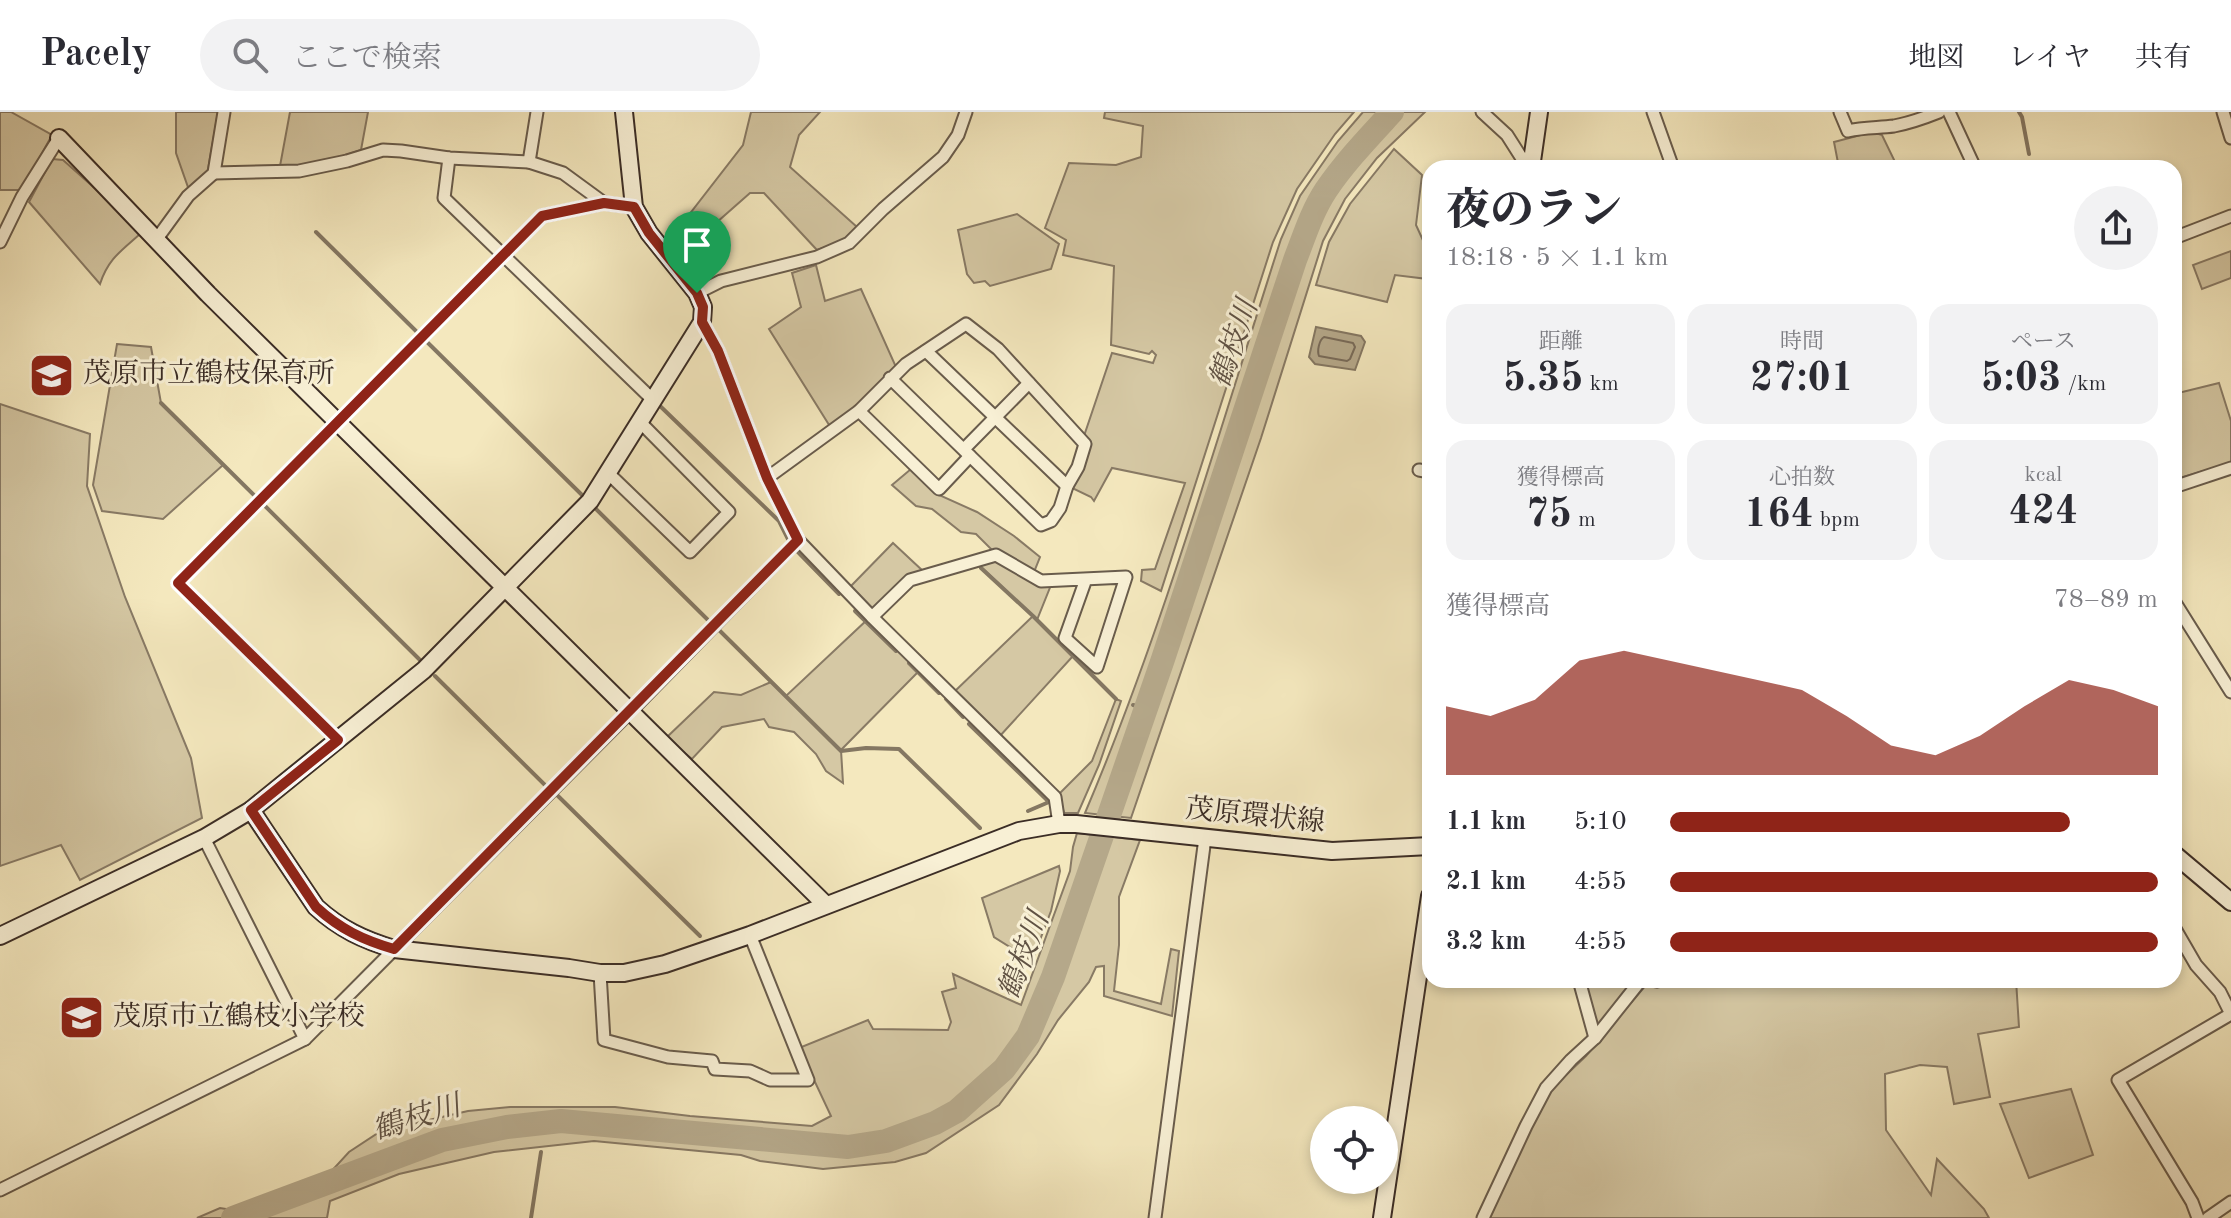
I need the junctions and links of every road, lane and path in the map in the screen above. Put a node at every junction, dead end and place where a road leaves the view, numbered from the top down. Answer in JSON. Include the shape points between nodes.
{"nodes":[{"id":1,"x":224,"y":112,"type":"edge"},
{"id":2,"x":537,"y":112,"type":"edge"},
{"id":3,"x":624,"y":112,"type":"edge"},
{"id":4,"x":966,"y":112,"type":"edge"},
{"id":5,"x":1482,"y":112,"type":"edge"},
{"id":6,"x":1539,"y":112,"type":"edge"},
{"id":7,"x":1653,"y":112,"type":"edge"},
{"id":8,"x":1840,"y":112,"type":"edge"},
{"id":9,"x":1939,"y":112,"type":"edge"},
{"id":10,"x":1949,"y":112,"type":"edge"},
{"id":11,"x":2223,"y":112,"type":"edge"},
{"id":12,"x":59,"y":138,"type":"joint"},
{"id":13,"x":2231,"y":138,"type":"edge"},
{"id":14,"x":449,"y":158,"type":"junction"},
{"id":15,"x":1524,"y":160,"type":"edge"},
{"id":16,"x":1531,"y":160,"type":"edge"},
{"id":17,"x":1670,"y":160,"type":"edge"},
{"id":18,"x":1971,"y":160,"type":"edge"},
{"id":19,"x":529,"y":162,"type":"junction"},
{"id":20,"x":214,"y":173,"type":"junction"},
{"id":21,"x":604,"y":203,"type":"junction"},
{"id":22,"x":634,"y":207,"type":"junction"},
{"id":23,"x":2231,"y":216,"type":"edge"},
{"id":24,"x":2182,"y":235,"type":"edge"},
{"id":25,"x":156,"y":240,"type":"junction"},
{"id":26,"x":0,"y":242,"type":"edge"},
{"id":27,"x":503,"y":253,"type":"junction"},
{"id":28,"x":697,"y":293,"type":"junction"},
{"id":29,"x":702,"y":322,"type":"junction"},
{"id":30,"x":926,"y":351,"type":"junction"},
{"id":31,"x":890,"y":378,"type":"junction"},
{"id":32,"x":1029,"y":383,"type":"junction"},
{"id":33,"x":653,"y":400,"type":"junction"},
{"id":34,"x":859,"y":411,"type":"junction"},
{"id":35,"x":995,"y":418,"type":"junction"},
{"id":36,"x":337,"y":422,"type":"junction"},
{"id":37,"x":640,"y":422,"type":"junction"},
{"id":38,"x":967,"y":453,"type":"junction"},
{"id":39,"x":2231,"y":468,"type":"edge"},
{"id":40,"x":608,"y":473,"type":"junction"},
{"id":41,"x":767,"y":478,"type":"junction"},
{"id":42,"x":2182,"y":484,"type":"edge"},
{"id":43,"x":1067,"y":486,"type":"junction"},
{"id":44,"x":798,"y":540,"type":"junction"},
{"id":45,"x":1086,"y":579,"type":"junction"},
{"id":46,"x":505,"y":587,"type":"junction"},
{"id":47,"x":2182,"y":614,"type":"edge"},
{"id":48,"x":872,"y":617,"type":"junction"},
{"id":49,"x":2231,"y":692,"type":"edge"},
{"id":50,"x":630,"y":712,"type":"junction"},
{"id":51,"x":338,"y":740,"type":"junction"},
{"id":52,"x":251,"y":810,"type":"junction"},
{"id":53,"x":1068,"y":824,"type":"junction"},
{"id":54,"x":204,"y":838,"type":"junction"},
{"id":55,"x":1205,"y":838,"type":"junction"},
{"id":56,"x":1422,"y":846,"type":"edge"},
{"id":57,"x":2182,"y":861,"type":"edge"},
{"id":58,"x":2231,"y":902,"type":"edge"},
{"id":59,"x":826,"y":905,"type":"junction"},
{"id":60,"x":750,"y":935,"type":"junction"},
{"id":61,"x":0,"y":936,"type":"edge"},
{"id":62,"x":2182,"y":941,"type":"edge"},
{"id":63,"x":394,"y":949,"type":"junction"},
{"id":64,"x":1422,"y":950,"type":"edge"},
{"id":65,"x":600,"y":973,"type":"junction"},
{"id":66,"x":1581,"y":988,"type":"edge"},
{"id":67,"x":1635,"y":988,"type":"edge"},
{"id":68,"x":2231,"y":1014,"type":"edge"},
{"id":69,"x":1595,"y":1038,"type":"junction"},
{"id":70,"x":305,"y":1039,"type":"junction"},
{"id":71,"x":0,"y":1190,"type":"edge"},
{"id":72,"x":2231,"y":1202,"type":"edge"},
{"id":73,"x":1155,"y":1218,"type":"edge"},
{"id":74,"x":1382,"y":1218,"type":"edge"},
{"id":75,"x":1483,"y":1218,"type":"edge"},
{"id":76,"x":2198,"y":1218,"type":"edge"},
{"id":77,"x":2208,"y":1218,"type":"edge"}],
"edges":[{"from":1,"to":20,"type":"street"},
{"from":2,"to":19,"type":"street"},
{"from":3,"to":22,"type":"street"},
{"from":4,"to":28,"type":"street","via":[[943,157],[849,243]]},
{"from":5,"to":15,"type":"street"},
{"from":6,"to":16,"type":"street"},
{"from":7,"to":17,"type":"street"},
{"from":8,"to":9,"type":"street","via":[[1848,131],[1892,126]]},
{"from":10,"to":18,"type":"street"},
{"from":11,"to":13,"type":"street"},
{"from":12,"to":25,"type":"street"},
{"from":12,"to":26,"type":"street"},
{"from":14,"to":19,"type":"street"},
{"from":14,"to":20,"type":"street","via":[[383,150],[299,171]]},
{"from":14,"to":27,"type":"street","via":[[444,198]]},
{"from":19,"to":21,"type":"street","via":[[563,173]]},
{"from":20,"to":25,"type":"street","via":[[188,196]]},
{"from":21,"to":22,"type":"street"},
{"from":21,"to":27,"type":"street","via":[[542,216]]},
{"from":22,"to":28,"type":"street"},
{"from":23,"to":24,"type":"street"},
{"from":25,"to":36,"type":"street"},
{"from":27,"to":33,"type":"street"},
{"from":27,"to":36,"type":"street"},
{"from":28,"to":29,"type":"street"},
{"from":29,"to":33,"type":"street"},
{"from":29,"to":41,"type":"street"},
{"from":30,"to":31,"type":"street"},
{"from":30,"to":32,"type":"street","via":[[966,324]]},
{"from":30,"to":35,"type":"street"},
{"from":31,"to":34,"type":"street"},
{"from":31,"to":38,"type":"street"},
{"from":32,"to":35,"type":"street"},
{"from":32,"to":43,"type":"street","via":[[1085,444]]},
{"from":33,"to":37,"type":"street"},
{"from":34,"to":38,"type":"street","via":[[939,489]]},
{"from":34,"to":41,"type":"street"},
{"from":35,"to":38,"type":"street"},
{"from":35,"to":43,"type":"street"},
{"from":36,"to":46,"type":"street"},
{"from":36,"to":51,"type":"street","via":[[178,583]]},
{"from":37,"to":40,"type":"street"},
{"from":37,"to":40,"type":"street","via":[[729,512],[690,552]]},
{"from":38,"to":43,"type":"street","via":[[1041,525],[1060,508]]},
{"from":39,"to":42,"type":"street"},
{"from":40,"to":46,"type":"street","via":[[590,501]]},
{"from":41,"to":44,"type":"street"},
{"from":44,"to":48,"type":"street"},
{"from":44,"to":50,"type":"street"},
{"from":45,"to":45,"type":"street","via":[[1126,577],[1097,667],[1065,638]]},
{"from":45,"to":48,"type":"street","via":[[1041,581],[996,555],[910,580]]},
{"from":46,"to":50,"type":"street"},
{"from":46,"to":51,"type":"street","via":[[424,670]]},
{"from":47,"to":49,"type":"street"},
{"from":48,"to":53,"type":"street","via":[[1055,797]]},
{"from":50,"to":59,"type":"street"},
{"from":50,"to":63,"type":"street"},
{"from":51,"to":52,"type":"street"},
{"from":52,"to":54,"type":"street"},
{"from":52,"to":63,"type":"street","name":"茂原環状線","via":[[316,907],[350,933]]},
{"from":53,"to":55,"type":"street","name":"茂原環状線"},
{"from":53,"to":59,"type":"street","name":"茂原環状線","via":[[1019,831]]},
{"from":54,"to":61,"type":"street"},
{"from":54,"to":70,"type":"street"},
{"from":55,"to":56,"type":"street","name":"茂原環状線","via":[[1332,851]]},
{"from":55,"to":73,"type":"street"},
{"from":57,"to":58,"type":"street"},
{"from":59,"to":60,"type":"street","name":"茂原環状線"},
{"from":60,"to":65,"type":"street","name":"茂原環状線","via":[[665,964]]},
{"from":60,"to":65,"type":"street","via":[[808,1080],[770,1080],[750,1071],[715,1069],[712,1061],[668,1057],[604,1040]]},
{"from":62,"to":68,"type":"street"},
{"from":63,"to":65,"type":"street","name":"茂原環状線"},
{"from":63,"to":70,"type":"street"},
{"from":64,"to":74,"type":"street"},
{"from":66,"to":69,"type":"street"},
{"from":67,"to":69,"type":"street"},
{"from":68,"to":76,"type":"street","via":[[2118,1080]]},
{"from":69,"to":75,"type":"street","via":[[1546,1088]]},
{"from":70,"to":71,"type":"street"},
{"from":72,"to":77,"type":"street"}]}
